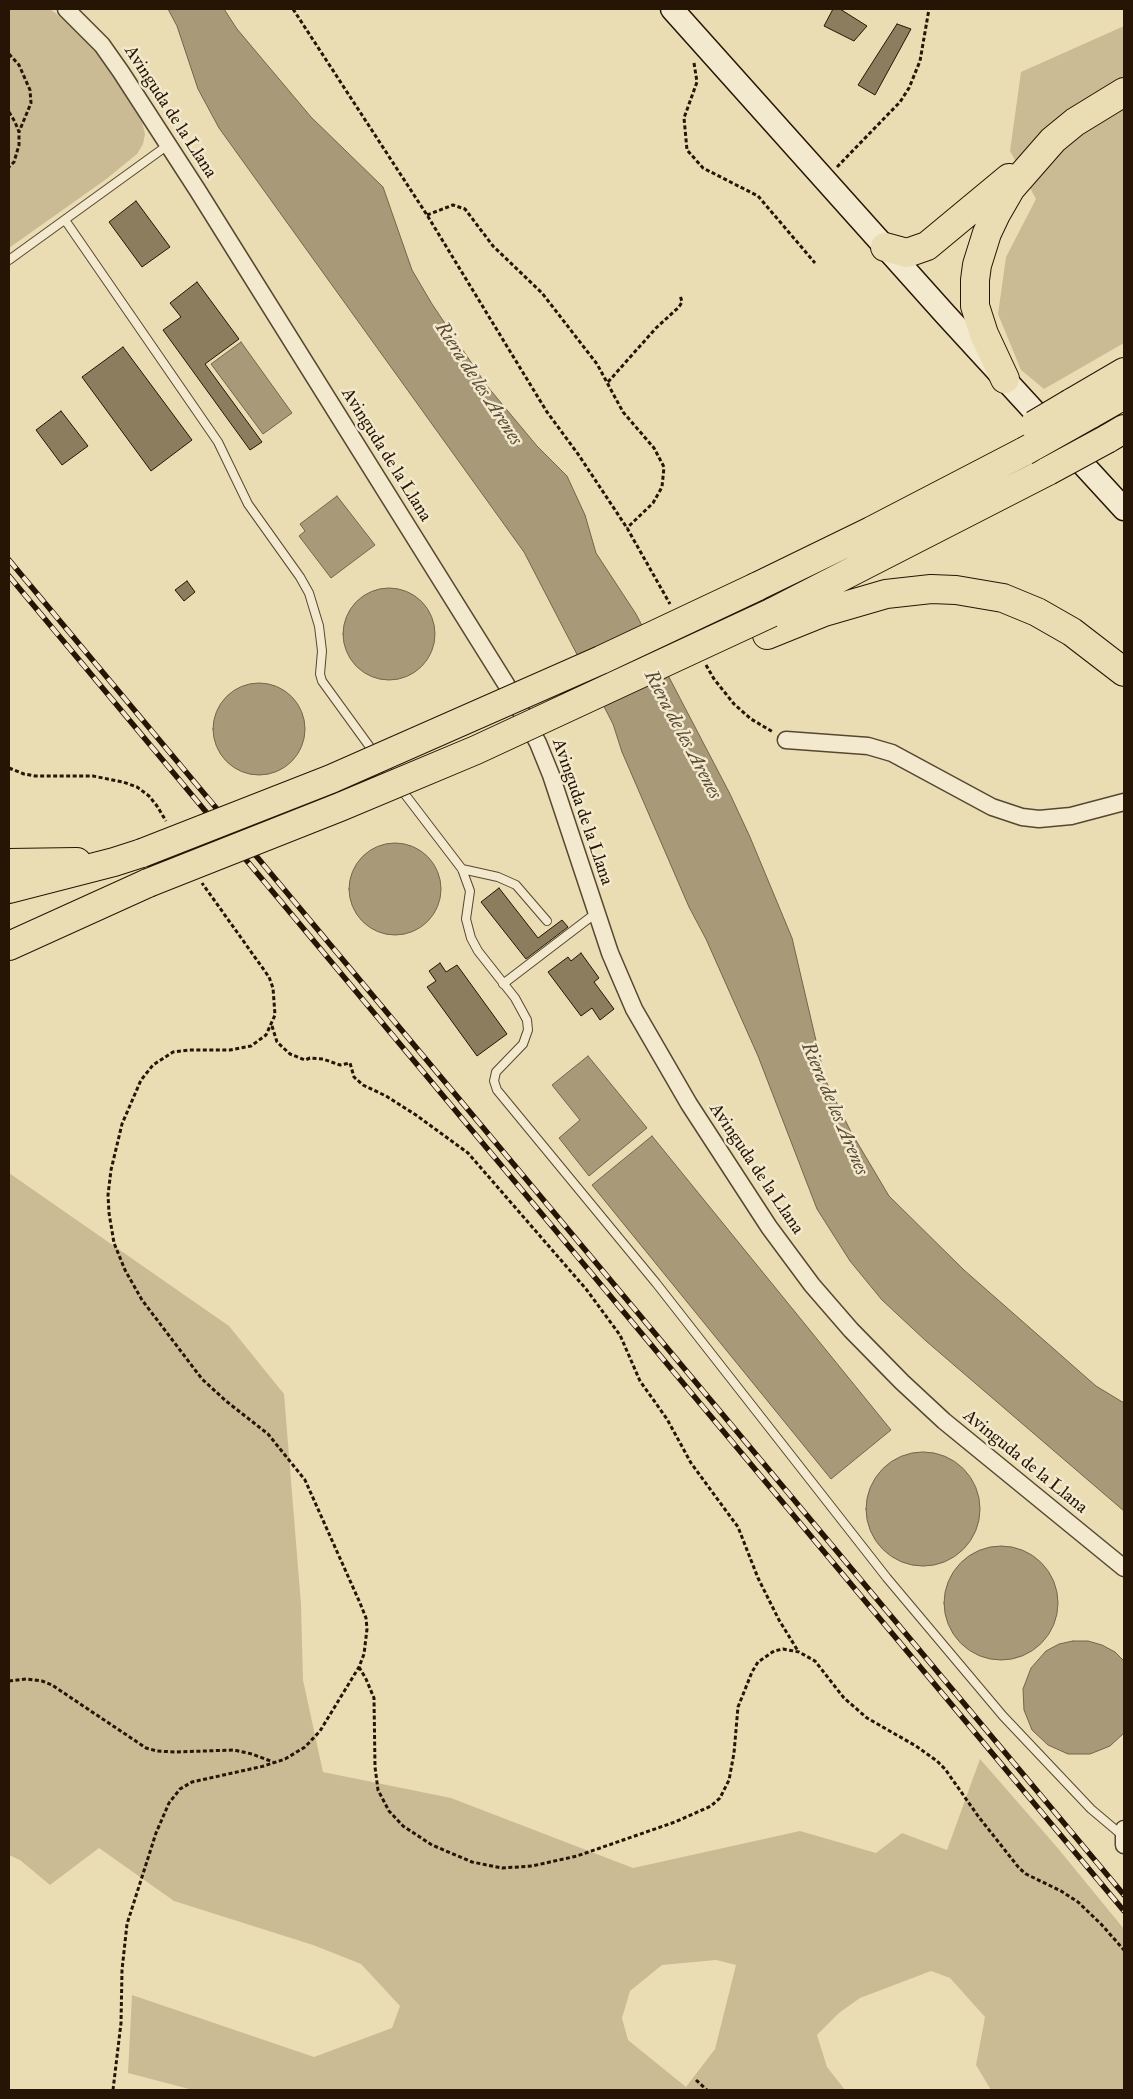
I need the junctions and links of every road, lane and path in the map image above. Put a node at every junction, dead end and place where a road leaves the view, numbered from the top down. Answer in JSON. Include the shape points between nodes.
{"nodes":[{"id":1,"x":66,"y":9,"type":"edge"},
{"id":2,"x":293,"y":9,"type":"edge"},
{"id":3,"x":672,"y":9,"type":"edge"},
{"id":4,"x":929,"y":9,"type":"edge"},
{"id":5,"x":687,"y":25,"type":"junction"},
{"id":6,"x":9,"y":54,"type":"edge"},
{"id":7,"x":1124,"y":92,"type":"edge"},
{"id":8,"x":9,"y":112,"type":"edge"},
{"id":9,"x":18,"y":132,"type":"junction"},
{"id":10,"x":1052,"y":140,"type":"junction"},
{"id":11,"x":168,"y":145,"type":"junction"},
{"id":12,"x":9,"y":167,"type":"edge"},
{"id":13,"x":825,"y":180,"type":"junction"},
{"id":14,"x":427,"y":215,"type":"junction"},
{"id":15,"x":66,"y":220,"type":"junction"},
{"id":16,"x":885,"y":247,"type":"junction"},
{"id":17,"x":9,"y":260,"type":"edge"},
{"id":18,"x":815,"y":263,"type":"dead end"},
{"id":19,"x":680,"y":296,"type":"dead end"},
{"id":20,"x":1124,"y":372,"type":"edge"},
{"id":21,"x":1005,"y":379,"type":"junction"},
{"id":22,"x":608,"y":382,"type":"junction"},
{"id":23,"x":1124,"y":395,"type":"edge"},
{"id":24,"x":1080,"y":409,"type":"junction"},
{"id":25,"x":1115,"y":434,"type":"edge"},
{"id":26,"x":1124,"y":509,"type":"edge"},
{"id":27,"x":627,"y":528,"type":"junction"},
{"id":28,"x":670,"y":604,"type":"dead end"},
{"id":29,"x":769,"y":624,"type":"junction"},
{"id":30,"x":704,"y":662,"type":"dead end"},
{"id":31,"x":1124,"y":672,"type":"edge"},
{"id":32,"x":786,"y":740,"type":"joint"},
{"id":33,"x":9,"y":768,"type":"edge"},
{"id":34,"x":1124,"y":802,"type":"edge"},
{"id":35,"x":168,"y":824,"type":"dead end"},
{"id":36,"x":114,"y":862,"type":"junction"},
{"id":37,"x":9,"y":863,"type":"edge"},
{"id":38,"x":462,"y":869,"type":"junction"},
{"id":39,"x":197,"y":875,"type":"dead end"},
{"id":40,"x":9,"y":889,"type":"edge"},
{"id":41,"x":596,"y":912,"type":"junction"},
{"id":42,"x":547,"y":921,"type":"dead end"},
{"id":43,"x":9,"y":946,"type":"edge"},
{"id":44,"x":503,"y":984,"type":"junction"},
{"id":45,"x":272,"y":1026,"type":"junction"},
{"id":46,"x":1124,"y":1568,"type":"edge"},
{"id":47,"x":799,"y":1652,"type":"junction"},
{"id":48,"x":359,"y":1667,"type":"junction"},
{"id":49,"x":9,"y":1681,"type":"edge"},
{"id":50,"x":273,"y":1762,"type":"junction"},
{"id":51,"x":1124,"y":1836,"type":"edge"},
{"id":52,"x":1124,"y":1950,"type":"edge"},
{"id":53,"x":696,"y":2080,"type":"dead end"},
{"id":54,"x":113,"y":2090,"type":"edge"},
{"id":55,"x":707,"y":2090,"type":"edge"}],
"edges":[{"from":1,"to":11,"type":"street","name":"Avinguda de la Llana","via":[[102,45]]},
{"from":2,"to":14,"type":"path"},
{"from":3,"to":5,"type":"main road"},
{"from":4,"to":13,"type":"path","via":[[920,61],[909,88],[900,102]]},
{"from":5,"to":13,"type":"main road"},
{"from":5,"to":18,"type":"path","via":[[697,82],[684,118],[687,150],[703,168],[758,196]]},
{"from":6,"to":9,"type":"path","via":[[30,90],[32,103]]},
{"from":7,"to":10,"type":"highway"},
{"from":8,"to":9,"type":"path"},
{"from":9,"to":12,"type":"path","via":[[19,145]]},
{"from":10,"to":16,"type":"highway","via":[[927,246],[907,253]]},
{"from":10,"to":21,"type":"highway","via":[[1004,200],[988,233],[974,280],[975,306]]},
{"from":11,"to":15,"type":"lane"},
{"from":11,"to":41,"type":"street","name":"Avinguda de la Llana","via":[[506,684],[538,743],[551,775]]},
{"from":13,"to":16,"type":"main road"},
{"from":14,"to":22,"type":"path","via":[[453,205],[465,209],[497,251],[542,292]]},
{"from":14,"to":27,"type":"path","via":[[547,412]]},
{"from":15,"to":17,"type":"lane"},
{"from":15,"to":38,"type":"lane","via":[[218,442],[248,504],[309,593],[319,626],[322,681]]},
{"from":16,"to":21,"type":"main road"},
{"from":19,"to":22,"type":"path","via":[[682,302],[679,307]]},
{"from":20,"to":24,"type":"highway"},
{"from":21,"to":26,"type":"main road"},
{"from":22,"to":27,"type":"path","via":[[618,403],[654,448],[664,467],[658,495]]},
{"from":23,"to":24,"type":"highway"},
{"from":24,"to":36,"type":"highway","bridge":true,"via":[[871,531],[601,660],[331,779]]},
{"from":25,"to":29,"type":"highway","bridge":true},
{"from":27,"to":28,"type":"path"},
{"from":29,"to":31,"type":"highway","via":[[886,594],[956,590],[1003,598],[1037,612],[1085,641]]},
{"from":29,"to":43,"type":"highway","bridge":true,"via":[[600,693],[340,807],[148,883]]},
{"from":30,"to":32,"type":"path","via":[[734,704],[751,719]]},
{"from":32,"to":34,"type":"street","via":[[868,746],[892,753],[992,807],[1022,817],[1071,816]]},
{"from":33,"to":35,"type":"path","via":[[35,776],[93,776],[123,782],[149,796]]},
{"from":36,"to":37,"type":"highway"},
{"from":36,"to":40,"type":"highway"},
{"from":38,"to":42,"type":"lane","via":[[498,877],[516,885]]},
{"from":38,"to":44,"type":"lane","via":[[470,891],[467,928],[478,951]]},
{"from":39,"to":45,"type":"path","via":[[269,977],[274,988],[276,1015]]},
{"from":41,"to":44,"type":"lane"},
{"from":41,"to":46,"type":"street","name":"Avinguda de la Llana","via":[[634,1009],[668,1070],[728,1166],[812,1285],[851,1330],[944,1421]]},
{"from":44,"to":51,"type":"lane","via":[[522,1010],[528,1030],[523,1044],[496,1072],[494,1081],[502,1096],[656,1283],[887,1578],[1003,1716],[1091,1809]]},
{"from":45,"to":47,"type":"path","via":[[277,1042],[290,1054],[305,1060],[323,1059],[340,1065],[350,1064],[354,1077],[363,1085],[416,1115],[468,1153],[586,1289],[620,1335],[640,1381],[667,1419],[691,1463],[738,1527],[774,1612]]},
{"from":45,"to":48,"type":"path","via":[[251,1046],[235,1050],[173,1052],[153,1065],[141,1080],[115,1147],[108,1195],[109,1214],[114,1243],[132,1286],[146,1307],[202,1379],[268,1434],[305,1480],[366,1618],[366,1639]]},
{"from":47,"to":48,"type":"path","via":[[774,1651],[758,1662],[752,1672],[738,1707],[729,1780],[720,1798],[711,1806],[577,1856],[539,1865],[502,1868],[472,1862],[432,1845],[403,1826],[389,1812],[378,1790],[374,1698]]},
{"from":47,"to":52,"type":"path","via":[[815,1661],[844,1698],[867,1718],[937,1761],[1019,1868],[1078,1902]]},
{"from":48,"to":50,"type":"path","via":[[313,1740],[298,1752]]},
{"from":49,"to":50,"type":"path","via":[[26,1679],[52,1685],[152,1750],[234,1750]]},
{"from":50,"to":54,"type":"path","via":[[186,1785],[173,1796],[163,1814],[126,1924],[121,2023]]},
{"from":53,"to":55,"type":"path"}]}
